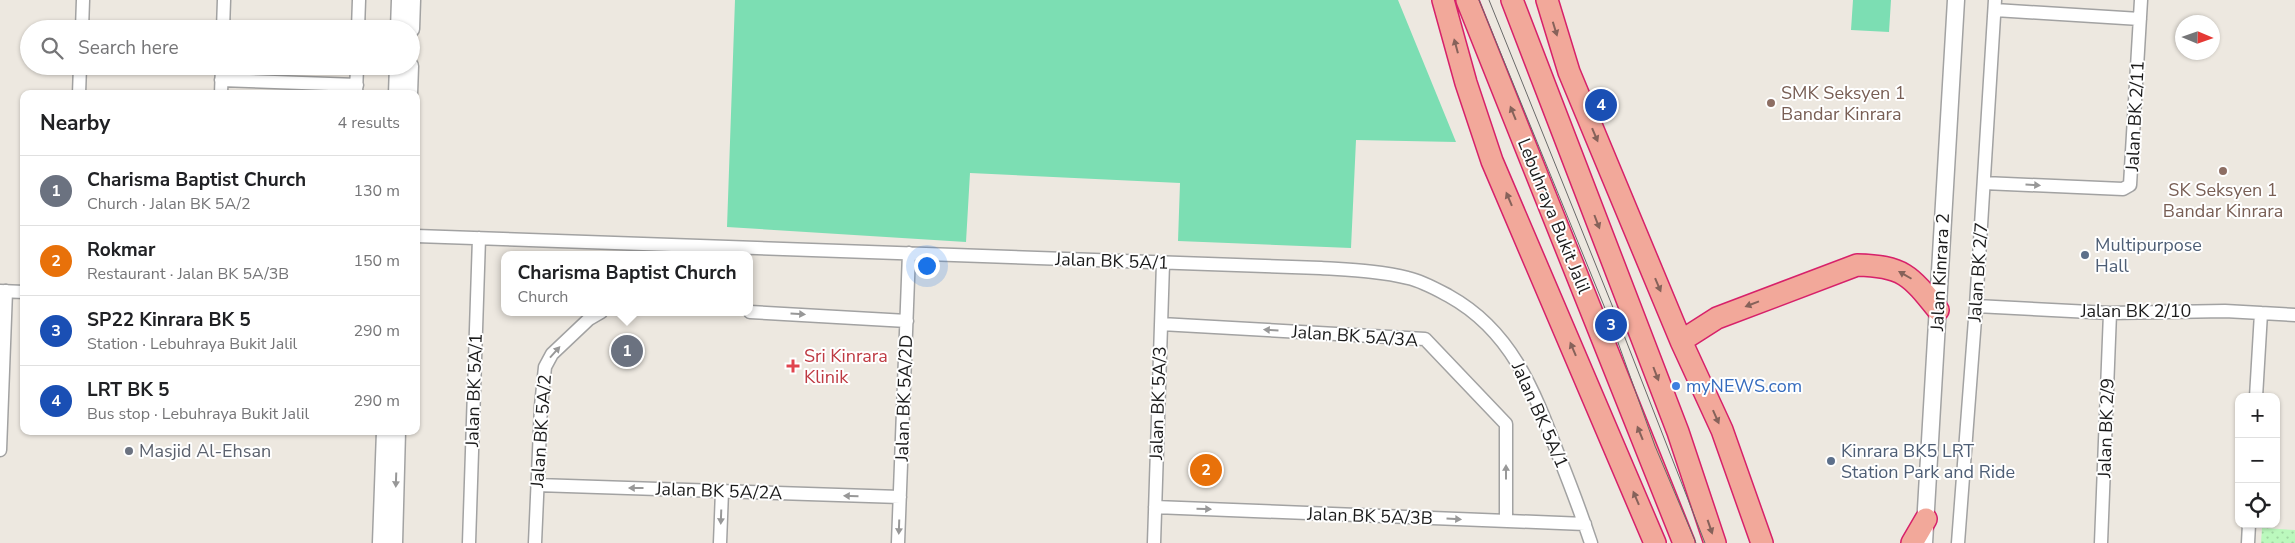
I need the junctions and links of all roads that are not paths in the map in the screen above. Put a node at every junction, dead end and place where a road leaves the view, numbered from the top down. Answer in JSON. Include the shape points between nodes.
{"nodes":[{"id":1,"x":83,"y":0,"type":"edge"},
{"id":2,"x":224,"y":0,"type":"edge"},
{"id":3,"x":358,"y":0,"type":"edge"},
{"id":4,"x":400,"y":0,"type":"edge"},
{"id":5,"x":412,"y":0,"type":"edge"},
{"id":6,"x":1443,"y":0,"type":"edge"},
{"id":7,"x":1467,"y":0,"type":"edge"},
{"id":8,"x":1512,"y":0,"type":"edge"},
{"id":9,"x":1522,"y":0,"type":"edge"},
{"id":10,"x":1547,"y":0,"type":"edge"},
{"id":11,"x":1956,"y":0,"type":"edge"},
{"id":12,"x":2141,"y":0,"type":"edge"},
{"id":13,"x":1995,"y":5,"type":"edge"},
{"id":14,"x":2140,"y":19,"type":"junction"},
{"id":15,"x":82,"y":20,"type":"edge"},
{"id":16,"x":223,"y":20,"type":"edge"},
{"id":17,"x":358,"y":20,"type":"edge"},
{"id":18,"x":399,"y":20,"type":"edge"},
{"id":19,"x":411,"y":20,"type":"edge"},
{"id":20,"x":1538,"y":66,"type":"junction"},
{"id":21,"x":80,"y":75,"type":"edge"},
{"id":22,"x":221,"y":75,"type":"edge"},
{"id":23,"x":357,"y":75,"type":"edge"},
{"id":24,"x":398,"y":75,"type":"edge"},
{"id":25,"x":410,"y":75,"type":"edge"},
{"id":26,"x":221,"y":80,"type":"junction"},
{"id":27,"x":356,"y":89,"type":"edge"},
{"id":28,"x":79,"y":90,"type":"edge"},
{"id":29,"x":221,"y":90,"type":"edge"},
{"id":30,"x":397,"y":90,"type":"edge"},
{"id":31,"x":409,"y":90,"type":"edge"},
{"id":32,"x":1984,"y":183,"type":"junction"},
{"id":33,"x":420,"y":236,"type":"edge"},
{"id":34,"x":479,"y":238,"type":"junction"},
{"id":35,"x":909,"y":254,"type":"junction"},
{"id":36,"x":1163,"y":263,"type":"junction"},
{"id":37,"x":3,"y":291,"type":"edge"},
{"id":38,"x":20,"y":292,"type":"edge"},
{"id":39,"x":1976,"y":306,"type":"junction"},
{"id":40,"x":1938,"y":310,"type":"junction"},
{"id":41,"x":753,"y":312,"type":"edge"},
{"id":42,"x":2110,"y":313,"type":"junction"},
{"id":43,"x":2261,"y":313,"type":"junction"},
{"id":44,"x":2295,"y":315,"type":"edge"},
{"id":45,"x":594,"y":316,"type":"edge"},
{"id":46,"x":907,"y":321,"type":"junction"},
{"id":47,"x":1161,"y":324,"type":"junction"},
{"id":48,"x":1681,"y":341,"type":"junction"},
{"id":49,"x":2256,"y":393,"type":"edge"},
{"id":50,"x":385,"y":435,"type":"edge"},
{"id":51,"x":397,"y":435,"type":"edge"},
{"id":52,"x":0,"y":450,"type":"edge"},
{"id":53,"x":537,"y":485,"type":"junction"},
{"id":54,"x":722,"y":491,"type":"junction"},
{"id":55,"x":900,"y":497,"type":"junction"},
{"id":56,"x":1155,"y":507,"type":"junction"},
{"id":57,"x":1926,"y":519,"type":"junction"},
{"id":58,"x":1506,"y":521,"type":"junction"},
{"id":59,"x":1585,"y":524,"type":"junction"},
{"id":60,"x":2249,"y":528,"type":"edge"},
{"id":61,"x":381,"y":543,"type":"edge"},
{"id":62,"x":394,"y":543,"type":"edge"},
{"id":63,"x":469,"y":543,"type":"edge"},
{"id":64,"x":535,"y":543,"type":"edge"},
{"id":65,"x":720,"y":543,"type":"edge"},
{"id":66,"x":898,"y":543,"type":"edge"},
{"id":67,"x":1154,"y":543,"type":"edge"},
{"id":68,"x":1592,"y":543,"type":"edge"},
{"id":69,"x":1656,"y":543,"type":"edge"},
{"id":70,"x":1684,"y":543,"type":"edge"},
{"id":71,"x":1715,"y":543,"type":"edge"},
{"id":72,"x":1762,"y":543,"type":"edge"},
{"id":73,"x":1912,"y":543,"type":"edge"},
{"id":74,"x":1924,"y":543,"type":"edge"},
{"id":75,"x":1958,"y":543,"type":"edge"},
{"id":76,"x":2101,"y":543,"type":"edge"},
{"id":77,"x":2248,"y":543,"type":"edge"}],
"edges":[{"from":1,"to":15,"type":"street"},
{"from":2,"to":16,"type":"street"},
{"from":3,"to":17,"type":"street"},
{"from":4,"to":18,"type":"street"},
{"from":5,"to":19,"type":"street"},
{"from":69,"to":6,"type":"highway","one_way":true,"via":[[1492,161]]},
{"from":70,"to":7,"type":"highway","name":"Lebuhraya Bukit Jalil","one_way":true},
{"from":8,"to":20,"type":"highway","name":"Lebuhraya Bukit Jalil"},
{"from":9,"to":20,"type":"highway","via":[[1535,34]]},
{"from":10,"to":48,"type":"highway","one_way":true,"via":[[1568,72]]},
{"from":11,"to":40,"type":"street","name":"Jalan Kinrara 2"},
{"from":12,"to":14,"type":"street","name":"Jalan BK 2/11"},
{"from":13,"to":14,"type":"street"},
{"from":13,"to":32,"type":"street","name":"Jalan BK 2/7"},
{"from":32,"to":14,"type":"street","name":"Jalan BK 2/11","one_way":true,"via":[[2124,189],[2130,185]]},
{"from":20,"to":71,"type":"highway","name":"Lebuhraya Bukit Jalil","one_way":true,"via":[[1678,432]]},
{"from":21,"to":28,"type":"street"},
{"from":22,"to":26,"type":"street"},
{"from":23,"to":27,"type":"street"},
{"from":24,"to":30,"type":"street"},
{"from":25,"to":31,"type":"street"},
{"from":26,"to":27,"type":"street"},
{"from":26,"to":29,"type":"street"},
{"from":32,"to":39,"type":"street","name":"Jalan BK 2/7"},
{"from":33,"to":34,"type":"street","name":"Jalan BK 5A/1"},
{"from":34,"to":35,"type":"street","name":"Jalan BK 5A/1"},
{"from":34,"to":63,"type":"street","name":"Jalan BK 5A/1"},
{"from":35,"to":36,"type":"street","name":"Jalan BK 5A/1"},
{"from":35,"to":46,"type":"street","name":"Jalan BK 5A/2D"},
{"from":36,"to":47,"type":"street","name":"Jalan BK 5A/3"},
{"from":36,"to":59,"type":"street","name":"Jalan BK 5A/1","via":[[1379,272],[1409,278],[1458,301],[1486,322],[1516,359],[1547,426]]},
{"from":37,"to":38,"type":"street"},
{"from":37,"to":52,"type":"street"},
{"from":39,"to":42,"type":"street","name":"Jalan BK 2/10"},
{"from":39,"to":75,"type":"street","name":"Jalan BK 2/7"},
{"from":40,"to":48,"type":"highway","one_way":true,"via":[[1915,281],[1894,269],[1856,265],[1717,318]]},
{"from":40,"to":57,"type":"street","name":"Jalan Kinrara 2"},
{"from":41,"to":46,"type":"street","one_way":true},
{"from":42,"to":43,"type":"street","name":"Jalan BK 2/10"},
{"from":42,"to":76,"type":"street","name":"Jalan BK 2/9"},
{"from":43,"to":44,"type":"street","name":"Jalan BK 2/10"},
{"from":43,"to":49,"type":"street"},
{"from":53,"to":45,"type":"street","name":"Jalan BK 5A/2","one_way":true,"via":[[545,367],[552,354]]},
{"from":46,"to":55,"type":"street","name":"Jalan BK 5A/2D"},
{"from":47,"to":56,"type":"street","name":"Jalan BK 5A/3"},
{"from":58,"to":47,"type":"street","name":"Jalan BK 5A/3A","one_way":true,"via":[[1506,424],[1426,339]]},
{"from":48,"to":72,"type":"highway","one_way":true,"via":[[1722,430]]},
{"from":50,"to":61,"type":"street"},
{"from":51,"to":62,"type":"street","one_way":true},
{"from":54,"to":53,"type":"street","name":"Jalan BK 5A/2A","one_way":true},
{"from":53,"to":64,"type":"street","name":"Jalan BK 5A/2"},
{"from":55,"to":54,"type":"street","name":"Jalan BK 5A/2A","one_way":true},
{"from":54,"to":65,"type":"street","one_way":true},
{"from":55,"to":66,"type":"street","name":"Jalan BK 5A/2D","one_way":true},
{"from":56,"to":58,"type":"street","name":"Jalan BK 5A/3B","one_way":true},
{"from":56,"to":67,"type":"street","name":"Jalan BK 5A/3"},
{"from":57,"to":73,"type":"highway"},
{"from":57,"to":74,"type":"street","name":"Jalan Kinrara 2"},
{"from":58,"to":59,"type":"street","name":"Jalan BK 5A/3B"},
{"from":59,"to":68,"type":"street","name":"Jalan BK 5A/1"},
{"from":60,"to":77,"type":"street"}]}
